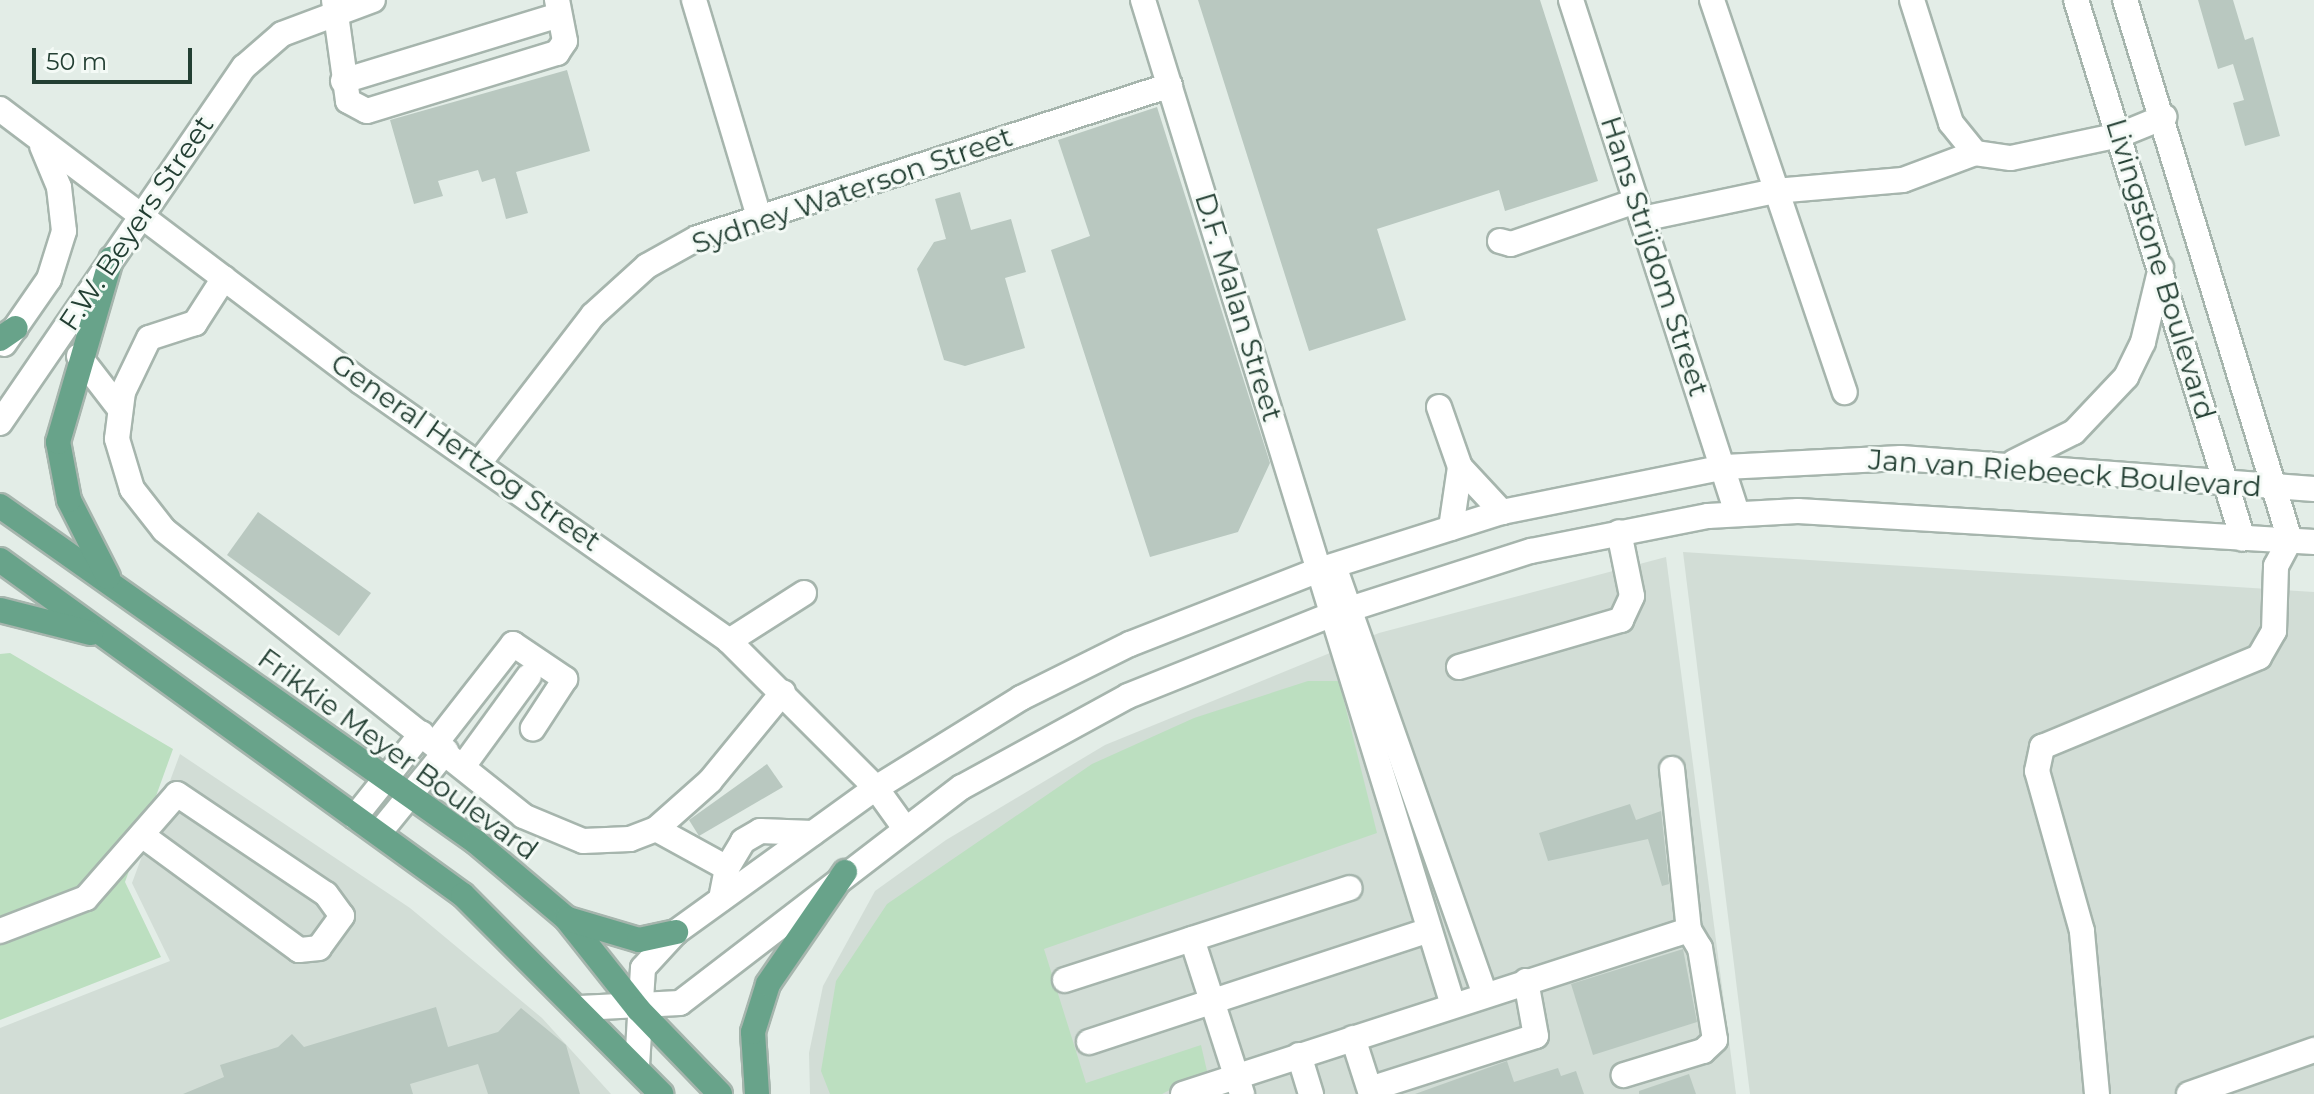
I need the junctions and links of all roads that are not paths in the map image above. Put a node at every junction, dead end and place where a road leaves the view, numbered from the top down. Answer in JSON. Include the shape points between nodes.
{"nodes":[{"id":1,"x":373,"y":0,"type":"edge"},
{"id":2,"x":694,"y":0,"type":"edge"},
{"id":3,"x":1143,"y":0,"type":"edge"},
{"id":4,"x":1571,"y":0,"type":"edge"},
{"id":5,"x":1712,"y":0,"type":"edge"},
{"id":6,"x":1912,"y":0,"type":"edge"},
{"id":7,"x":2076,"y":0,"type":"edge"},
{"id":8,"x":2125,"y":0,"type":"edge"},
{"id":9,"x":336,"y":6,"type":"edge"},
{"id":10,"x":558,"y":7,"type":"edge"},
{"id":11,"x":343,"y":81,"type":"junction"},
{"id":12,"x":1170,"y":85,"type":"junction"},
{"id":13,"x":0,"y":109,"type":"edge"},
{"id":14,"x":2164,"y":117,"type":"junction"},
{"id":15,"x":2120,"y":135,"type":"junction"},
{"id":16,"x":41,"y":145,"type":"junction"},
{"id":17,"x":1975,"y":153,"type":"junction"},
{"id":18,"x":1775,"y":191,"type":"junction"},
{"id":19,"x":1639,"y":210,"type":"junction"},
{"id":20,"x":139,"y":214,"type":"junction"},
{"id":21,"x":759,"y":216,"type":"junction"},
{"id":22,"x":1500,"y":241,"type":"dead end"},
{"id":23,"x":111,"y":259,"type":"junction"},
{"id":24,"x":2162,"y":264,"type":"junction"},
{"id":25,"x":224,"y":278,"type":"junction"},
{"id":26,"x":8,"y":334,"type":"edge"},
{"id":27,"x":0,"y":350,"type":"edge"},
{"id":28,"x":79,"y":356,"type":"junction"},
{"id":29,"x":1845,"y":392,"type":"dead end"},
{"id":30,"x":1439,"y":407,"type":"dead end"},
{"id":31,"x":119,"y":408,"type":"junction"},
{"id":32,"x":0,"y":423,"type":"edge"},
{"id":33,"x":479,"y":463,"type":"junction"},
{"id":34,"x":2008,"y":465,"type":"junction"},
{"id":35,"x":1460,"y":467,"type":"junction"},
{"id":36,"x":1725,"y":467,"type":"junction"},
{"id":37,"x":2227,"y":482,"type":"junction"},
{"id":38,"x":2276,"y":486,"type":"junction"},
{"id":39,"x":2314,"y":489,"type":"edge"},
{"id":40,"x":0,"y":506,"type":"edge"},
{"id":41,"x":1502,"y":512,"type":"junction"},
{"id":42,"x":1737,"y":513,"type":"junction"},
{"id":43,"x":1451,"y":528,"type":"junction"},
{"id":44,"x":1619,"y":532,"type":"junction"},
{"id":45,"x":2243,"y":539,"type":"junction"},
{"id":46,"x":2302,"y":541,"type":"edge"},
{"id":47,"x":0,"y":560,"type":"edge"},
{"id":48,"x":2276,"y":566,"type":"junction"},
{"id":49,"x":1325,"y":568,"type":"junction"},
{"id":50,"x":115,"y":588,"type":"junction"},
{"id":51,"x":804,"y":593,"type":"dead end"},
{"id":52,"x":0,"y":610,"type":"edge"},
{"id":53,"x":1338,"y":613,"type":"junction"},
{"id":54,"x":109,"y":638,"type":"junction"},
{"id":55,"x":729,"y":641,"type":"junction"},
{"id":56,"x":1459,"y":667,"type":"dead end"},
{"id":57,"x":529,"y":676,"type":"dead end"},
{"id":58,"x":783,"y":692,"type":"junction"},
{"id":59,"x":533,"y":728,"type":"dead end"},
{"id":60,"x":442,"y":748,"type":"junction"},
{"id":61,"x":1672,"y":769,"type":"dead end"},
{"id":62,"x":387,"y":777,"type":"junction"},
{"id":63,"x":876,"y":788,"type":"junction"},
{"id":64,"x":411,"y":794,"type":"junction"},
{"id":65,"x":355,"y":817,"type":"junction"},
{"id":66,"x":904,"y":827,"type":"junction"},
{"id":67,"x":656,"y":829,"type":"junction"},
{"id":68,"x":379,"y":833,"type":"junction"},
{"id":69,"x":813,"y":833,"type":"junction"},
{"id":70,"x":142,"y":835,"type":"junction"},
{"id":71,"x":727,"y":868,"type":"junction"},
{"id":72,"x":845,"y":872,"type":"junction"},
{"id":73,"x":1350,"y":888,"type":"dead end"},
{"id":74,"x":721,"y":899,"type":"junction"},
{"id":75,"x":566,"y":918,"type":"junction"},
{"id":76,"x":1429,"y":930,"type":"junction"},
{"id":77,"x":1689,"y":930,"type":"junction"},
{"id":78,"x":0,"y":931,"type":"edge"},
{"id":79,"x":676,"y":932,"type":"junction"},
{"id":80,"x":1192,"y":939,"type":"junction"},
{"id":81,"x":1065,"y":980,"type":"dead end"},
{"id":82,"x":1526,"y":981,"type":"junction"},
{"id":83,"x":1485,"y":994,"type":"junction"},
{"id":84,"x":1212,"y":1001,"type":"junction"},
{"id":85,"x":1453,"y":1005,"type":"junction"},
{"id":86,"x":580,"y":1008,"type":"junction"},
{"id":87,"x":638,"y":1009,"type":"junction"},
{"id":88,"x":1353,"y":1038,"type":"junction"},
{"id":89,"x":1089,"y":1042,"type":"dead end"},
{"id":90,"x":2314,"y":1050,"type":"edge"},
{"id":91,"x":1299,"y":1055,"type":"junction"},
{"id":92,"x":637,"y":1066,"type":"junction"},
{"id":93,"x":1624,"y":1075,"type":"dead end"},
{"id":94,"x":1239,"y":1085,"type":"edge"},
{"id":95,"x":1371,"y":1092,"type":"edge"},
{"id":96,"x":661,"y":1094,"type":"edge"},
{"id":97,"x":720,"y":1094,"type":"edge"},
{"id":98,"x":757,"y":1094,"type":"edge"},
{"id":99,"x":1183,"y":1094,"type":"edge"},
{"id":100,"x":1311,"y":1094,"type":"edge"},
{"id":101,"x":2097,"y":1094,"type":"edge"},
{"id":102,"x":2189,"y":1094,"type":"edge"}],
"edges":[{"from":1,"to":9,"type":"street","name":"F.W. Beyers Street"},
{"from":2,"to":21,"type":"street"},
{"from":3,"to":12,"type":"street","name":"D.F. Malan Street"},
{"from":4,"to":19,"type":"street","name":"Hans Strijdom Street"},
{"from":5,"to":18,"type":"street"},
{"from":6,"to":17,"type":"street","via":[[1951,123]]},
{"from":7,"to":15,"type":"street","name":"Livingstone Boulevard"},
{"from":8,"to":14,"type":"street","name":"Livingstone Boulevard"},
{"from":9,"to":11,"type":"street"},
{"from":9,"to":20,"type":"street","name":"F.W. Beyers Street","via":[[259,52]]},
{"from":10,"to":11,"type":"street"},
{"from":10,"to":11,"type":"street","via":[[563,48],[528,62],[367,111],[352,107]]},
{"from":12,"to":21,"type":"street","name":"Sydney Waterson Street"},
{"from":12,"to":49,"type":"street","name":"D.F. Malan Street"},
{"from":13,"to":16,"type":"street","name":"General Hertzog Street"},
{"from":14,"to":15,"type":"street"},
{"from":14,"to":38,"type":"street","name":"Livingstone Boulevard"},
{"from":15,"to":17,"type":"street","via":[[2011,158]]},
{"from":15,"to":24,"type":"street","name":"Livingstone Boulevard"},
{"from":16,"to":20,"type":"street","name":"General Hertzog Street"},
{"from":16,"to":26,"type":"street","name":"F.W. Beyers Street","via":[[59,187],[64,231],[49,279]]},
{"from":17,"to":18,"type":"street","via":[[1903,180]]},
{"from":18,"to":19,"type":"street"},
{"from":18,"to":29,"type":"street"},
{"from":19,"to":22,"type":"street","via":[[1511,244]]},
{"from":19,"to":36,"type":"street","name":"Hans Strijdom Street"},
{"from":20,"to":23,"type":"street","name":"F.W. Beyers Street"},
{"from":20,"to":25,"type":"street","name":"General Hertzog Street"},
{"from":21,"to":33,"type":"street","name":"Sydney Waterson Street","via":[[697,238],[617,292],[557,357]]},
{"from":23,"to":28,"type":"main road"},
{"from":23,"to":32,"type":"street","name":"F.W. Beyers Street"},
{"from":24,"to":34,"type":"street","via":[[2143,342],[2126,377],[2074,432]]},
{"from":24,"to":37,"type":"street","name":"Livingstone Boulevard"},
{"from":25,"to":31,"type":"street","via":[[195,323],[149,338]]},
{"from":25,"to":33,"type":"street","name":"General Hertzog Street"},
{"from":26,"to":27,"type":"street","name":"F.W. Beyers Street"},
{"from":28,"to":31,"type":"street"},
{"from":28,"to":50,"type":"main road","via":[[62,410],[61,473],[84,540]]},
{"from":30,"to":35,"type":"street"},
{"from":31,"to":60,"type":"street","via":[[121,465],[145,510]]},
{"from":33,"to":55,"type":"street","name":"General Hertzog Street"},
{"from":34,"to":36,"type":"street","name":"Jan van Riebeeck Boulevard","via":[[1901,458]]},
{"from":34,"to":37,"type":"street","name":"Jan van Riebeeck Boulevard"},
{"from":35,"to":41,"type":"street"},
{"from":35,"to":43,"type":"street"},
{"from":36,"to":41,"type":"street","name":"Jan van Riebeeck Boulevard"},
{"from":36,"to":42,"type":"street","name":"Hans Strijdom Street"},
{"from":37,"to":38,"type":"street","name":"Jan van Riebeeck Boulevard"},
{"from":37,"to":45,"type":"street","name":"Livingstone Boulevard"},
{"from":38,"to":39,"type":"street","name":"Jan van Riebeeck Boulevard"},
{"from":38,"to":46,"type":"street","name":"Livingstone Boulevard"},
{"from":40,"to":50,"type":"main road","name":"Frikkie Meyer Boulevard"},
{"from":41,"to":43,"type":"street","name":"Jan van Riebeeck Boulevard"},
{"from":42,"to":44,"type":"street","name":"Jan van Riebeeck Boulevard"},
{"from":42,"to":45,"type":"street","name":"Jan van Riebeeck Boulevard","via":[[1884,512]]},
{"from":43,"to":49,"type":"street","name":"Jan van Riebeeck Boulevard"},
{"from":44,"to":53,"type":"street","name":"Jan van Riebeeck Boulevard"},
{"from":44,"to":56,"type":"street","via":[[1632,596],[1621,620]]},
{"from":45,"to":46,"type":"street","name":"Jan van Riebeeck Boulevard"},
{"from":45,"to":48,"type":"street"},
{"from":46,"to":48,"type":"street"},
{"from":47,"to":54,"type":"main road"},
{"from":48,"to":101,"type":"street","via":[[2274,631],[2259,657],[2042,747],[2037,771],[2082,931]]},
{"from":49,"to":53,"type":"street","name":"D.F. Malan Street"},
{"from":49,"to":63,"type":"street","name":"Jan van Riebeeck Boulevard","via":[[1066,673]]},
{"from":50,"to":62,"type":"main road","name":"Frikkie Meyer Boulevard"},
{"from":51,"to":55,"type":"street"},
{"from":52,"to":54,"type":"main road"},
{"from":53,"to":66,"type":"street","name":"Jan van Riebeeck Boulevard","via":[[1128,696],[1046,737]]},
{"from":53,"to":76,"type":"street"},
{"from":53,"to":83,"type":"street"},
{"from":54,"to":65,"type":"main road"},
{"from":55,"to":58,"type":"street","name":"General Hertzog Street"},
{"from":57,"to":60,"type":"street"},
{"from":58,"to":63,"type":"street","name":"General Hertzog Street"},
{"from":58,"to":67,"type":"street","via":[[710,781]]},
{"from":59,"to":60,"type":"street","via":[[565,679],[513,644]]},
{"from":60,"to":62,"type":"street"},
{"from":60,"to":64,"type":"street"},
{"from":60,"to":67,"type":"street","via":[[546,831],[607,840]]},
{"from":61,"to":77,"type":"street"},
{"from":62,"to":64,"type":"main road","name":"Frikkie Meyer Boulevard"},
{"from":62,"to":65,"type":"street"},
{"from":63,"to":66,"type":"street","name":"General Hertzog Street"},
{"from":63,"to":69,"type":"street","name":"Jan van Riebeeck Boulevard"},
{"from":64,"to":68,"type":"street"},
{"from":64,"to":75,"type":"main road","name":"Frikkie Meyer Boulevard"},
{"from":65,"to":68,"type":"main road"},
{"from":66,"to":72,"type":"street","name":"Jan van Riebeeck Boulevard"},
{"from":67,"to":71,"type":"street"},
{"from":68,"to":86,"type":"main road","via":[[463,895]]},
{"from":69,"to":71,"type":"street","via":[[760,831],[743,841]]},
{"from":69,"to":74,"type":"street","name":"Jan van Riebeeck Boulevard"},
{"from":70,"to":70,"type":"street","via":[[178,794],[326,894],[342,916],[319,948],[299,950]]},
{"from":70,"to":78,"type":"street","via":[[86,898]]},
{"from":71,"to":74,"type":"street"},
{"from":72,"to":87,"type":"street","name":"Jan van Riebeeck Boulevard","via":[[694,994],[670,1007]]},
{"from":72,"to":98,"type":"main road","via":[[768,984],[753,1032]]},
{"from":73,"to":80,"type":"street"},
{"from":74,"to":79,"type":"street","name":"Jan van Riebeeck Boulevard"},
{"from":75,"to":79,"type":"main road","via":[[630,939]]},
{"from":75,"to":87,"type":"main road","name":"Frikkie Meyer Boulevard"},
{"from":76,"to":84,"type":"street"},
{"from":76,"to":85,"type":"street"},
{"from":77,"to":82,"type":"street"},
{"from":77,"to":93,"type":"street","via":[[1700,948],[1715,1040],[1703,1051]]},
{"from":79,"to":87,"type":"street","name":"Jan van Riebeeck Boulevard","via":[[643,968]]},
{"from":80,"to":81,"type":"street"},
{"from":80,"to":84,"type":"street"},
{"from":82,"to":83,"type":"street"},
{"from":82,"to":95,"type":"street","via":[[1536,1036]]},
{"from":83,"to":85,"type":"street"},
{"from":84,"to":89,"type":"street"},
{"from":84,"to":94,"type":"street"},
{"from":85,"to":88,"type":"street"},
{"from":86,"to":87,"type":"street","name":"Jan van Riebeeck Boulevard"},
{"from":86,"to":92,"type":"main road"},
{"from":87,"to":92,"type":"street","name":"Jan van Riebeeck Boulevard"},
{"from":87,"to":97,"type":"main road","name":"Frikkie Meyer Boulevard"},
{"from":88,"to":91,"type":"street"},
{"from":88,"to":95,"type":"street"},
{"from":90,"to":102,"type":"street"},
{"from":91,"to":94,"type":"street"},
{"from":91,"to":100,"type":"street"},
{"from":92,"to":96,"type":"main road"},
{"from":94,"to":99,"type":"street"}]}
